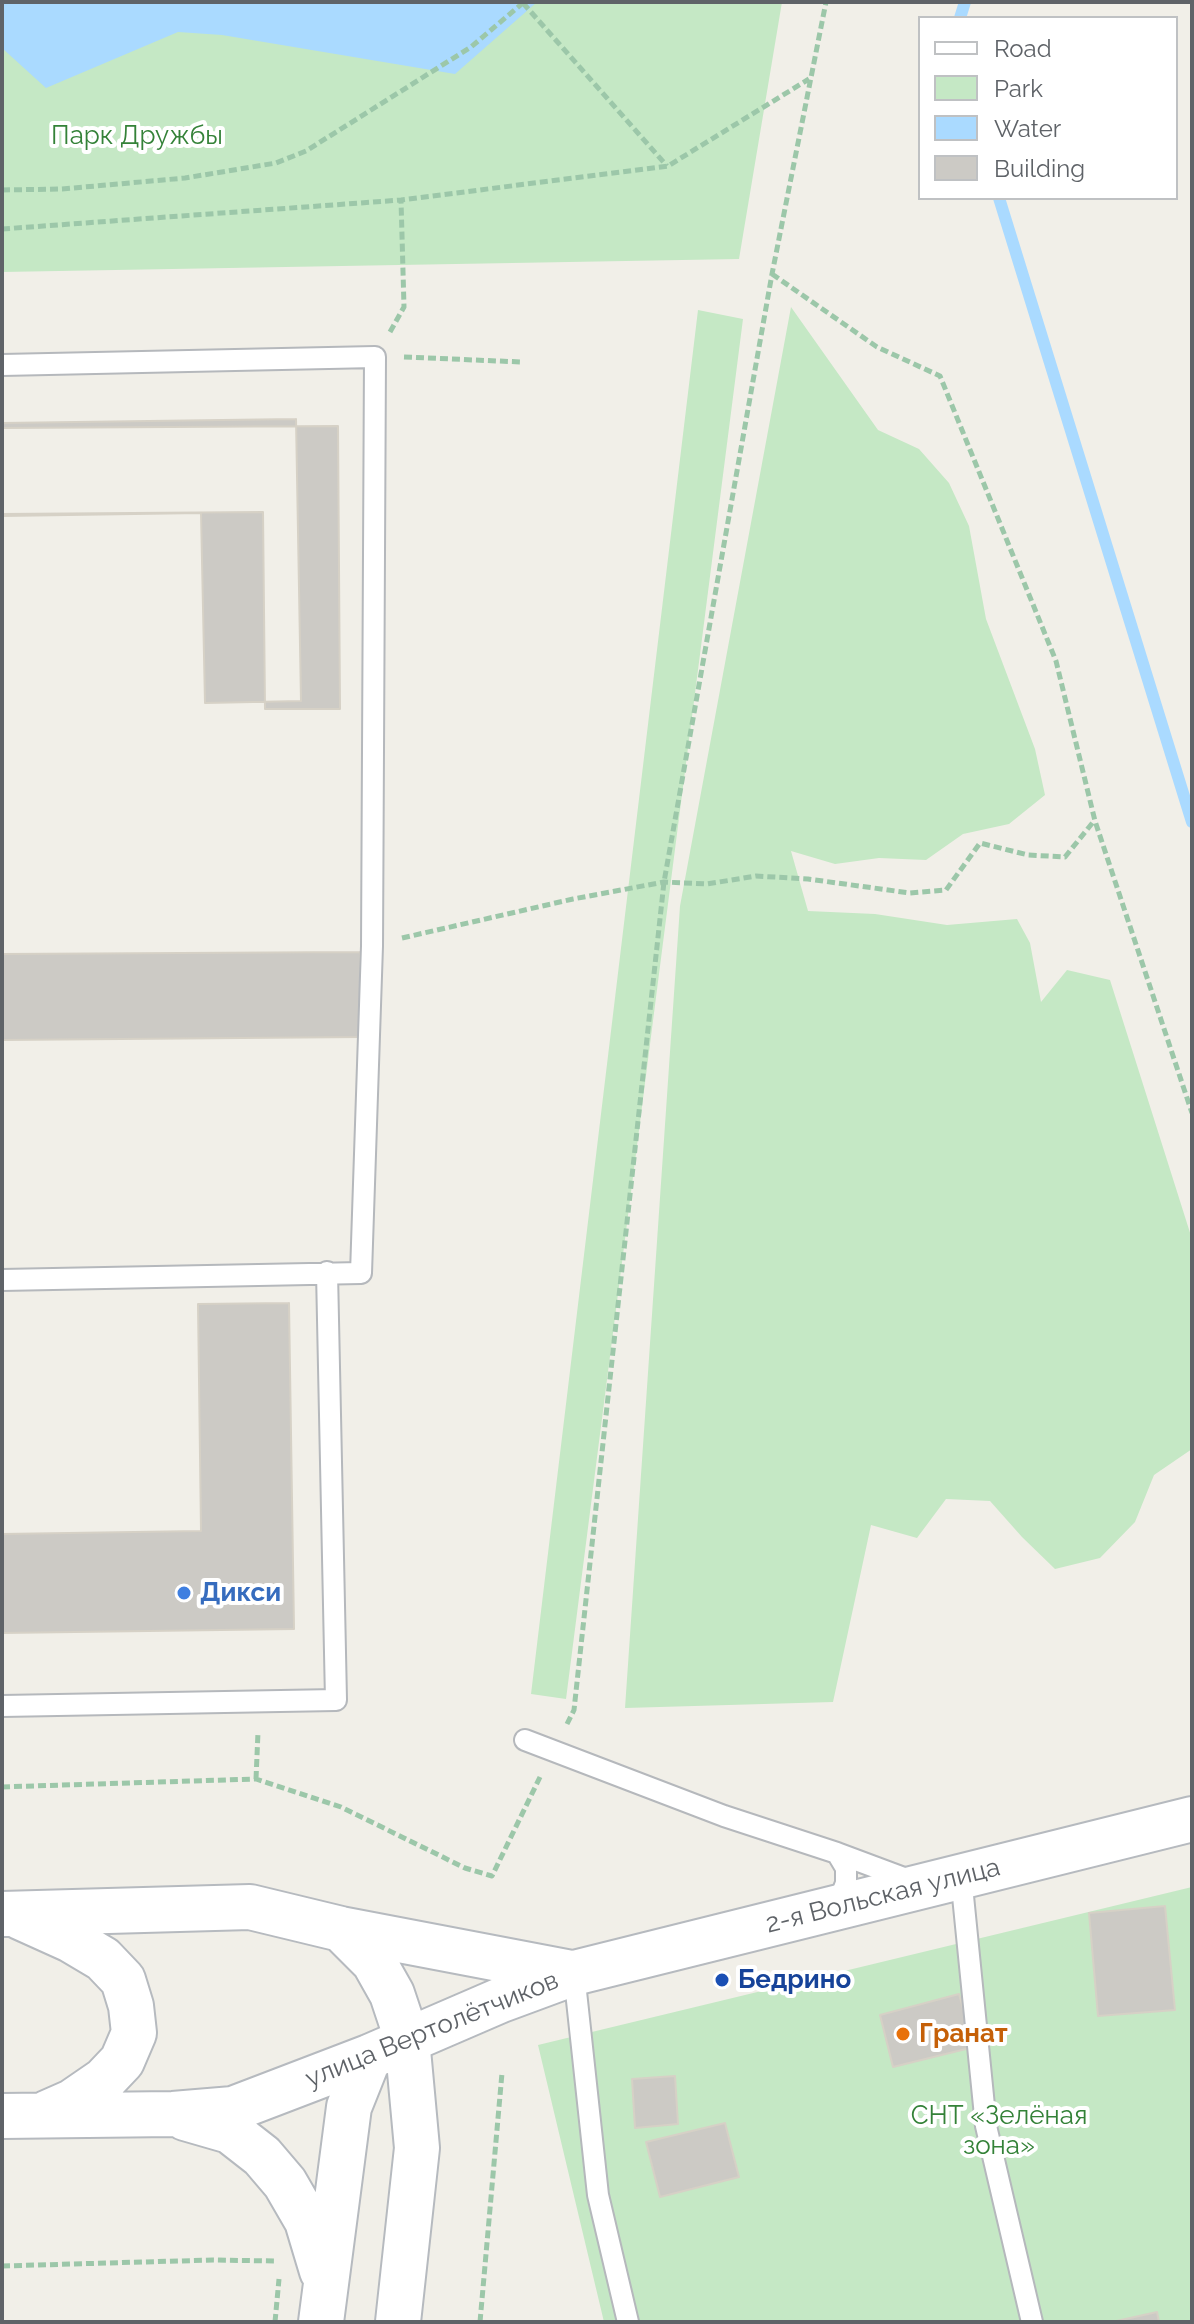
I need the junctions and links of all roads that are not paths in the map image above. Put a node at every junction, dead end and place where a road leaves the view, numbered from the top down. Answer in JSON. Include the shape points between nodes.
{"nodes":[{"id":1,"x":2,"y":365,"type":"edge"},
{"id":2,"x":327,"y":1272,"type":"junction"},
{"id":3,"x":2,"y":1280,"type":"edge"},
{"id":4,"x":2,"y":1706,"type":"edge"},
{"id":5,"x":525,"y":1740,"type":"dead end"},
{"id":6,"x":1192,"y":1819,"type":"edge"},
{"id":7,"x":837,"y":1853,"type":"junction"},
{"id":8,"x":942,"y":1881,"type":"junction"},
{"id":9,"x":837,"y":1907,"type":"junction"},
{"id":10,"x":6,"y":1914,"type":"edge"},
{"id":11,"x":341,"y":1929,"type":"junction"},
{"id":12,"x":574,"y":1973,"type":"junction"},
{"id":13,"x":388,"y":2048,"type":"junction"},
{"id":14,"x":173,"y":2114,"type":"junction"},
{"id":15,"x":22,"y":2116,"type":"edge"},
{"id":16,"x":323,"y":2303,"type":"edge"},
{"id":17,"x":398,"y":2322,"type":"edge"},
{"id":18,"x":628,"y":2322,"type":"edge"},
{"id":19,"x":1032,"y":2322,"type":"edge"}],
"edges":[{"from":1,"to":2,"type":"lane","via":[[375,357],[372,946],[361,1273]]},
{"from":2,"to":3,"type":"lane"},
{"from":2,"to":4,"type":"lane","via":[[336,1700]]},
{"from":5,"to":7,"type":"lane"},
{"from":6,"to":8,"type":"main road","name":"2-я Вольская улица"},
{"from":7,"to":8,"type":"lane"},
{"from":7,"to":9,"type":"lane","via":[[846,1868]]},
{"from":8,"to":9,"type":"main road","name":"2-я Вольская улица"},
{"from":8,"to":19,"type":"lane","via":[[986,2126]]},
{"from":9,"to":12,"type":"main road","name":"2-я Вольская улица"},
{"from":10,"to":11,"type":"main road","name":"улица Вертолётчиков","via":[[250,1907]]},
{"from":10,"to":15,"type":"main road","via":[[60,1934],[103,1959],[123,1980],[134,2033],[122,2061],[104,2080],[82,2095]]},
{"from":11,"to":12,"type":"main road","name":"улица Вертолётчиков"},
{"from":11,"to":13,"type":"main road","via":[[374,1962],[392,1994]]},
{"from":12,"to":13,"type":"main road","name":"улица Вертолётчиков"},
{"from":12,"to":18,"type":"lane","via":[[598,2195]]},
{"from":13,"to":14,"type":"main road","name":"улица Вертолётчиков","via":[[233,2109]]},
{"from":13,"to":16,"type":"main road","via":[[349,2107]]},
{"from":13,"to":17,"type":"main road","via":[[417,2148]]},
{"from":14,"to":15,"type":"main road","name":"улица Вертолётчиков"},
{"from":14,"to":16,"type":"main road","via":[[230,2131],[285,2183],[307,2221]]}]}
